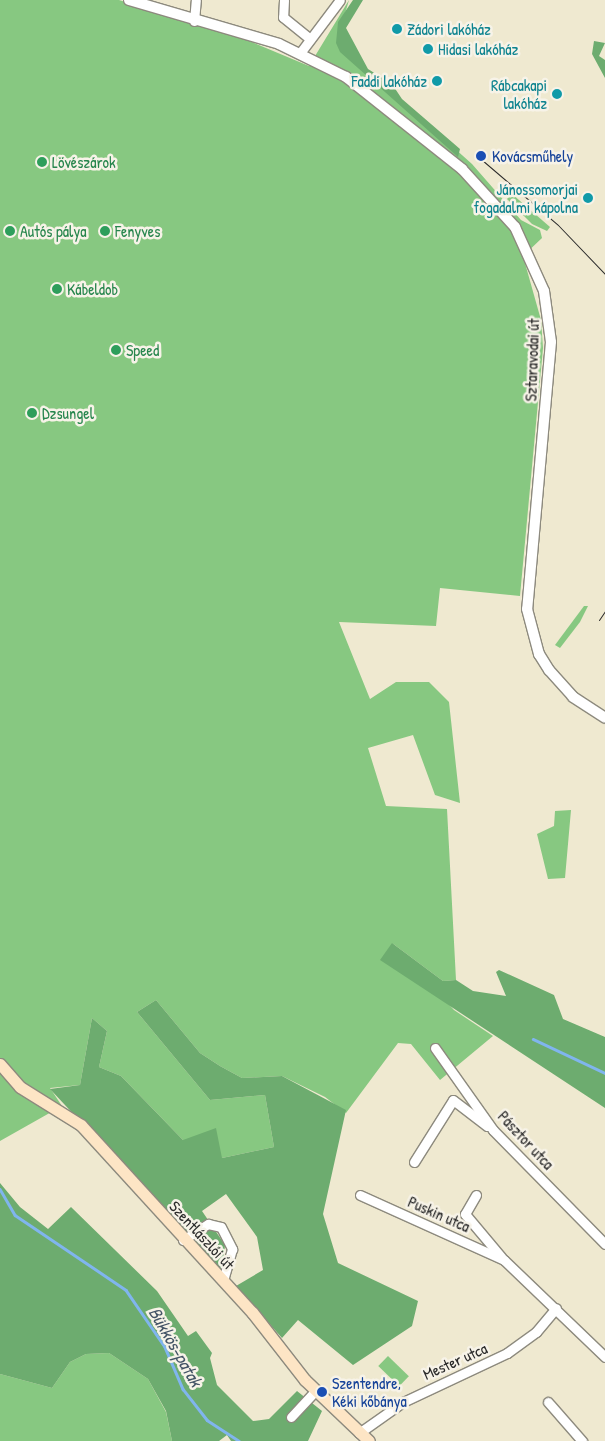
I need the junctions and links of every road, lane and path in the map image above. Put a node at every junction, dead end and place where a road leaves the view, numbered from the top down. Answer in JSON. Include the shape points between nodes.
{"nodes":[{"id":1,"x":129,"y":0,"type":"edge"},
{"id":2,"x":196,"y":0,"type":"edge"},
{"id":3,"x":284,"y":0,"type":"edge"},
{"id":4,"x":340,"y":0,"type":"edge"},
{"id":5,"x":194,"y":21,"type":"junction"},
{"id":6,"x":310,"y":39,"type":"junction"},
{"id":7,"x":300,"y":53,"type":"junction"},
{"id":8,"x":605,"y":718,"type":"edge"},
{"id":9,"x":435,"y":1048,"type":"dead end"},
{"id":10,"x":0,"y":1064,"type":"edge"},
{"id":11,"x":493,"y":1130,"type":"junction"},
{"id":12,"x":414,"y":1162,"type":"dead end"},
{"id":13,"x":360,"y":1195,"type":"dead end"},
{"id":14,"x":476,"y":1195,"type":"dead end"},
{"id":15,"x":183,"y":1240,"type":"junction"},
{"id":16,"x":605,"y":1244,"type":"edge"},
{"id":17,"x":504,"y":1260,"type":"junction"},
{"id":18,"x":223,"y":1281,"type":"junction"},
{"id":19,"x":556,"y":1308,"type":"junction"},
{"id":20,"x":605,"y":1357,"type":"edge"},
{"id":21,"x":315,"y":1391,"type":"junction"},
{"id":22,"x":548,"y":1402,"type":"dead end"},
{"id":23,"x":291,"y":1417,"type":"dead end"},
{"id":24,"x":359,"y":1433,"type":"junction"},
{"id":25,"x":369,"y":1441,"type":"edge"},
{"id":26,"x":582,"y":1441,"type":"edge"}],
"edges":[{"from":1,"to":5,"type":"street","name":"Sztaravodai út"},
{"from":2,"to":5,"type":"street"},
{"from":3,"to":6,"type":"street","via":[[283,17]]},
{"from":4,"to":6,"type":"street"},
{"from":5,"to":7,"type":"street","name":"Sztaravodai út"},
{"from":6,"to":7,"type":"street"},
{"from":7,"to":8,"type":"street","name":"Sztaravodai út","via":[[373,95],[462,169],[494,200],[526,244],[544,291],[551,342],[527,609],[539,654],[549,670],[573,697]]},
{"from":9,"to":11,"type":"street","name":"Pásztor utca"},
{"from":10,"to":15,"type":"main road","name":"Szentlászlói út","via":[[20,1087],[81,1125]]},
{"from":11,"to":12,"type":"street","via":[[453,1100]]},
{"from":11,"to":16,"type":"street","name":"Pásztor utca"},
{"from":13,"to":17,"type":"street","name":"Puskin utca"},
{"from":14,"to":17,"type":"street","name":"Puskin utca","via":[[465,1214]]},
{"from":15,"to":18,"type":"main road","name":"Szentlászlói út"},
{"from":15,"to":18,"type":"street","via":[[208,1224],[221,1227],[230,1236],[232,1249]]},
{"from":17,"to":19,"type":"street","name":"Puskin utca"},
{"from":18,"to":21,"type":"main road","name":"Szentlászlói út"},
{"from":19,"to":20,"type":"street","name":"Puskin utca"},
{"from":19,"to":24,"type":"street","name":"Mester utca","via":[[536,1332],[507,1353],[403,1402]]},
{"from":21,"to":23,"type":"street"},
{"from":21,"to":24,"type":"main road","name":"Szentlászlói út"},
{"from":22,"to":26,"type":"street"},
{"from":24,"to":25,"type":"main road","name":"Szentlászlói út"}]}
